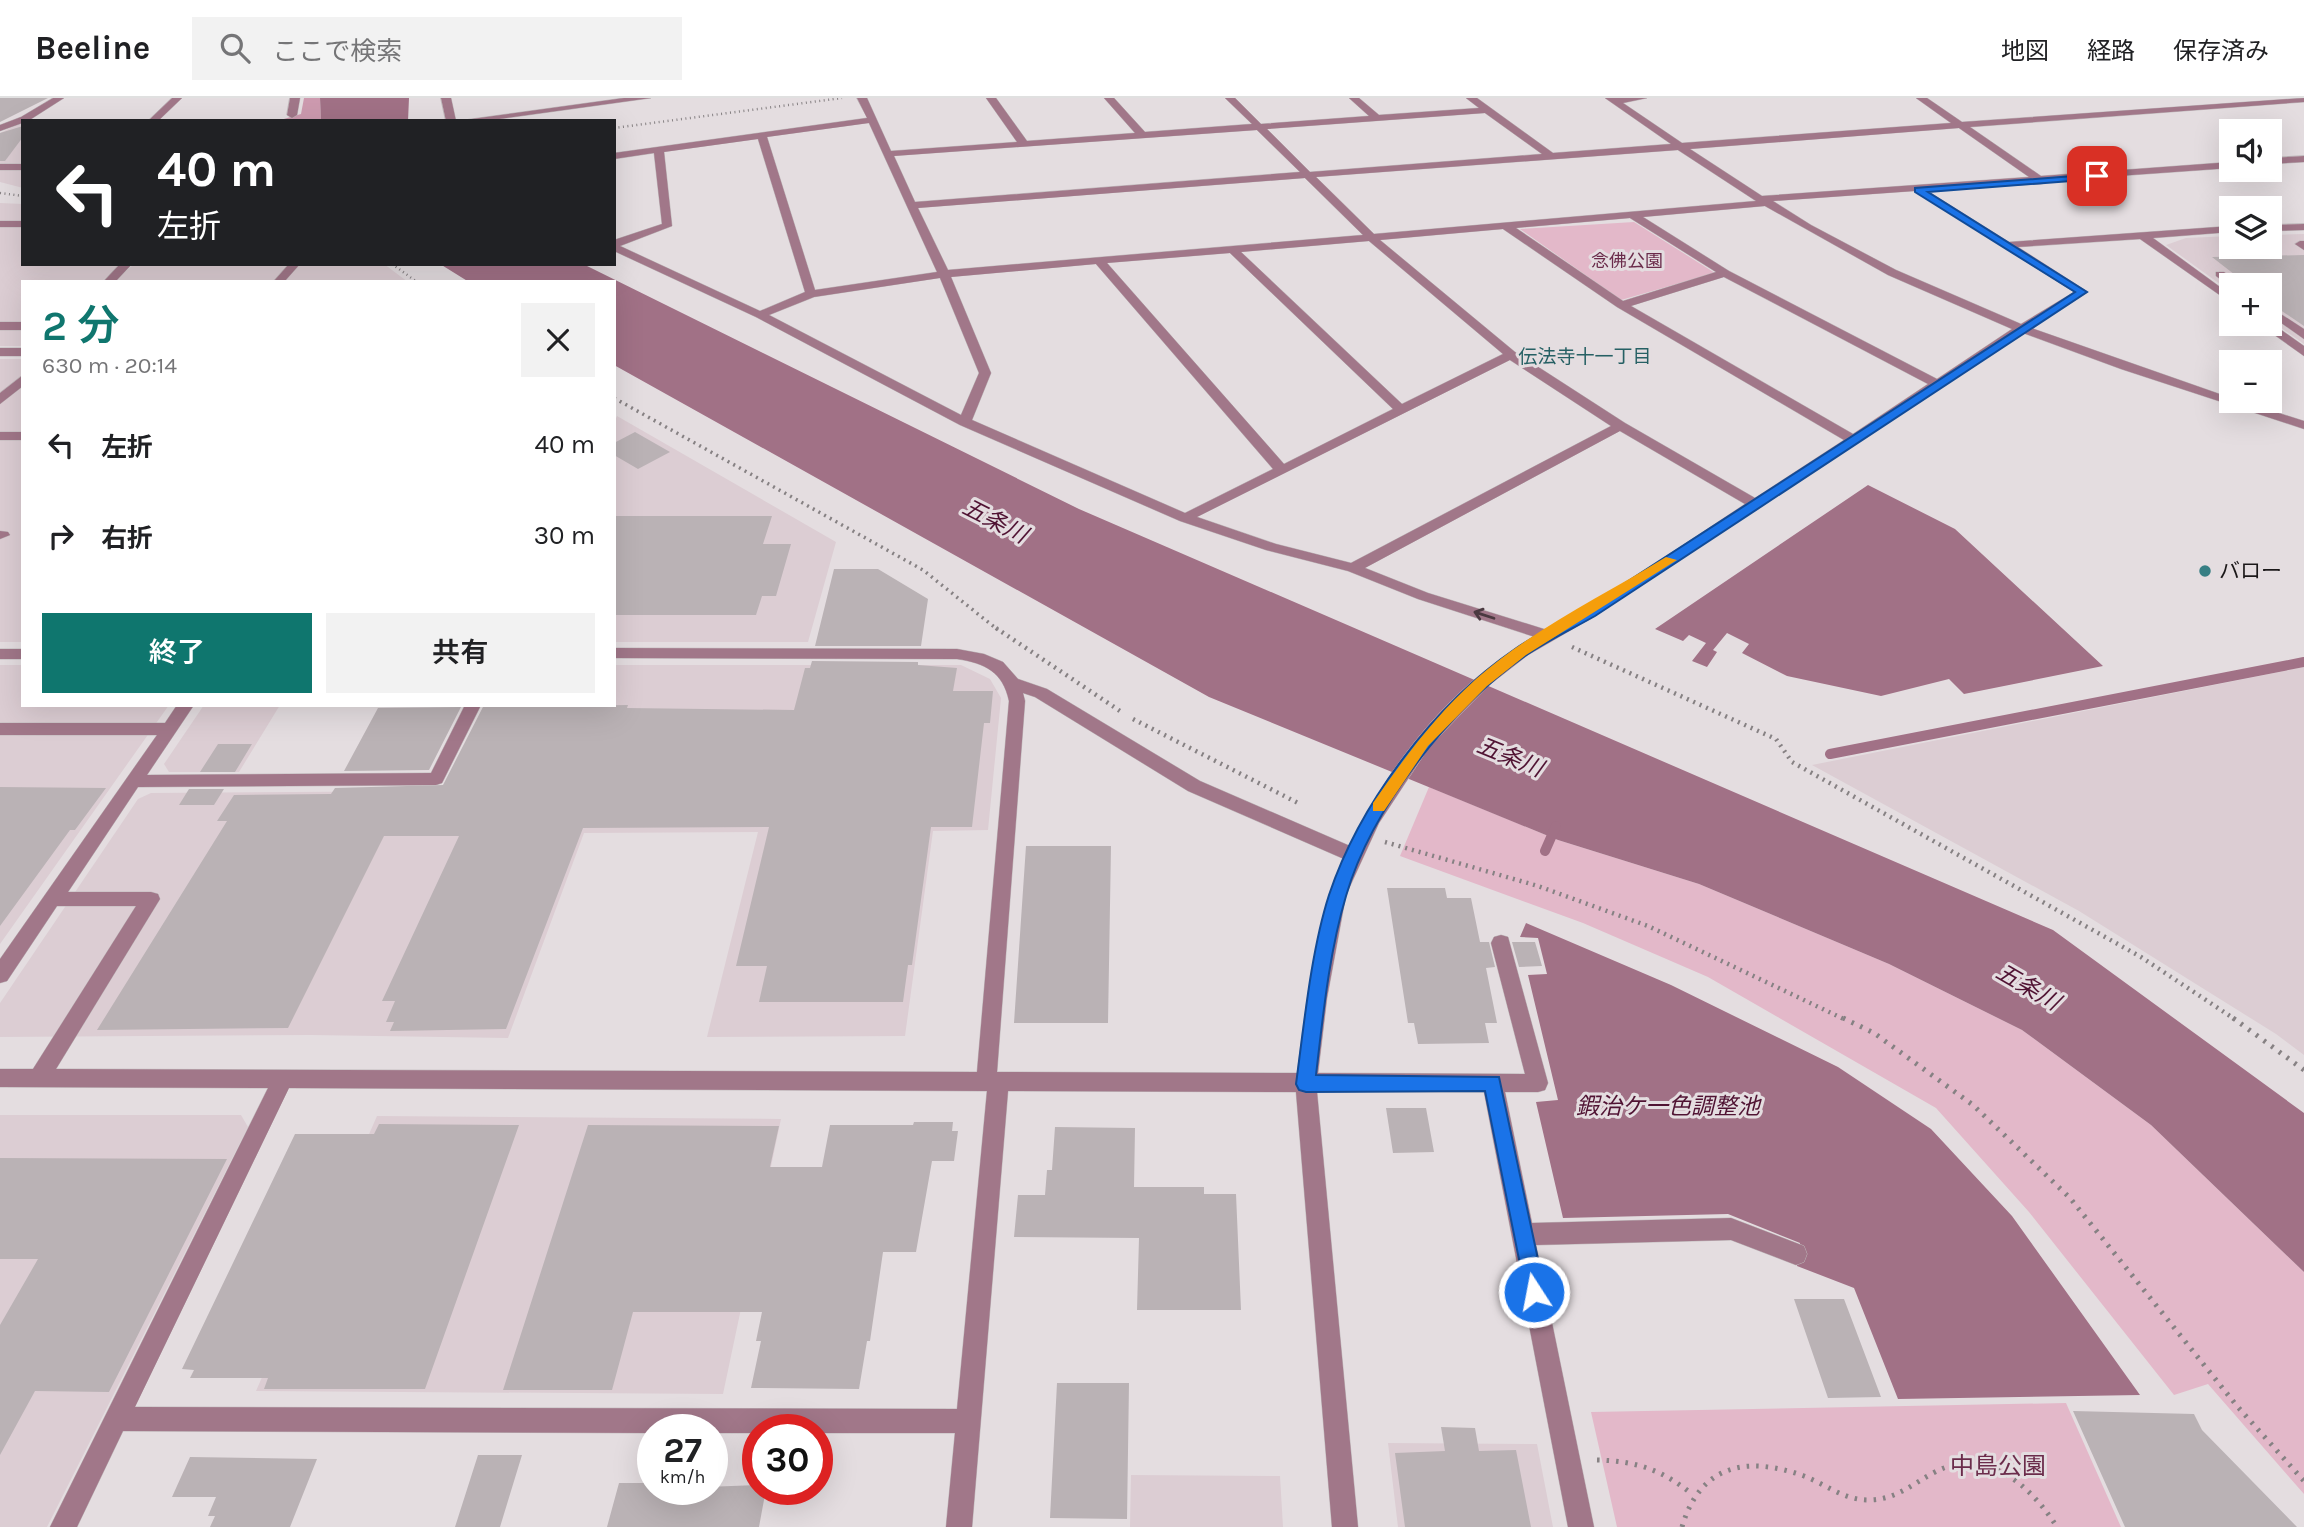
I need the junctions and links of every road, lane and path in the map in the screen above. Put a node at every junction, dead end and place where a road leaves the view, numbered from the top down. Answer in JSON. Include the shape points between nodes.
{"nodes":[{"id":1,"x":59,"y":98,"type":"edge"},
{"id":2,"x":177,"y":98,"type":"edge"},
{"id":3,"x":295,"y":98,"type":"edge"},
{"id":4,"x":446,"y":98,"type":"edge"},
{"id":5,"x":545,"y":98,"type":"edge"},
{"id":6,"x":646,"y":98,"type":"edge"},
{"id":7,"x":844,"y":98,"type":"edge"},
{"id":8,"x":862,"y":98,"type":"edge"},
{"id":9,"x":991,"y":98,"type":"edge"},
{"id":10,"x":1109,"y":98,"type":"edge"},
{"id":11,"x":1230,"y":98,"type":"edge"},
{"id":12,"x":1354,"y":98,"type":"edge"},
{"id":13,"x":1471,"y":98,"type":"edge"},
{"id":14,"x":1642,"y":98,"type":"edge"},
{"id":15,"x":1921,"y":98,"type":"edge"},
{"id":16,"x":1612,"y":99,"type":"edge"},
{"id":17,"x":2304,"y":99,"type":"edge"},
{"id":18,"x":547,"y":110,"type":"junction"},
{"id":19,"x":1487,"y":110,"type":"junction"},
{"id":20,"x":292,"y":115,"type":"dead end"},
{"id":21,"x":1377,"y":118,"type":"junction"},
{"id":22,"x":24,"y":119,"type":"edge"},
{"id":23,"x":154,"y":119,"type":"edge"},
{"id":24,"x":451,"y":119,"type":"edge"},
{"id":25,"x":477,"y":119,"type":"edge"},
{"id":26,"x":21,"y":120,"type":"edge"},
{"id":27,"x":871,"y":120,"type":"junction"},
{"id":28,"x":1961,"y":125,"type":"junction"},
{"id":29,"x":1258,"y":126,"type":"junction"},
{"id":30,"x":0,"y":128,"type":"edge"},
{"id":31,"x":616,"y":128,"type":"edge"},
{"id":32,"x":762,"y":135,"type":"junction"},
{"id":33,"x":1142,"y":135,"type":"junction"},
{"id":34,"x":1024,"y":144,"type":"junction"},
{"id":35,"x":1680,"y":145,"type":"junction"},
{"id":36,"x":659,"y":150,"type":"junction"},
{"id":37,"x":887,"y":154,"type":"junction"},
{"id":38,"x":1549,"y":155,"type":"junction"},
{"id":39,"x":616,"y":156,"type":"edge"},
{"id":40,"x":2304,"y":159,"type":"edge"},
{"id":41,"x":2282,"y":161,"type":"edge"},
{"id":42,"x":2219,"y":166,"type":"edge"},
{"id":43,"x":0,"y":167,"type":"edge"},
{"id":44,"x":21,"y":167,"type":"edge"},
{"id":45,"x":1304,"y":174,"type":"junction"},
{"id":46,"x":2042,"y":181,"type":"junction"},
{"id":47,"x":1919,"y":190,"type":"junction"},
{"id":48,"x":0,"y":193,"type":"edge"},
{"id":49,"x":21,"y":196,"type":"edge"},
{"id":50,"x":1766,"y":201,"type":"junction"},
{"id":51,"x":912,"y":205,"type":"junction"},
{"id":52,"x":1632,"y":215,"type":"junction"},
{"id":53,"x":0,"y":224,"type":"edge"},
{"id":54,"x":21,"y":224,"type":"edge"},
{"id":55,"x":2304,"y":227,"type":"edge"},
{"id":56,"x":1507,"y":228,"type":"junction"},
{"id":57,"x":2282,"y":228,"type":"edge"},
{"id":58,"x":2219,"y":230,"type":"edge"},
{"id":59,"x":2141,"y":234,"type":"junction"},
{"id":60,"x":1373,"y":239,"type":"junction"},
{"id":61,"x":616,"y":244,"type":"edge"},
{"id":62,"x":2006,"y":245,"type":"junction"},
{"id":63,"x":616,"y":246,"type":"edge"},
{"id":64,"x":1233,"y":250,"type":"junction"},
{"id":65,"x":1098,"y":260,"type":"junction"},
{"id":66,"x":125,"y":266,"type":"edge"},
{"id":67,"x":293,"y":266,"type":"edge"},
{"id":68,"x":395,"y":266,"type":"edge"},
{"id":69,"x":1725,"y":273,"type":"junction"},
{"id":70,"x":944,"y":274,"type":"junction"},
{"id":71,"x":110,"y":280,"type":"edge"},
{"id":72,"x":280,"y":280,"type":"edge"},
{"id":73,"x":414,"y":280,"type":"edge"},
{"id":74,"x":2219,"y":290,"type":"edge"},
{"id":75,"x":811,"y":294,"type":"junction"},
{"id":76,"x":1621,"y":304,"type":"junction"},
{"id":77,"x":761,"y":315,"type":"junction"},
{"id":78,"x":2282,"y":319,"type":"edge"},
{"id":79,"x":0,"y":326,"type":"edge"},
{"id":80,"x":21,"y":326,"type":"edge"},
{"id":81,"x":2019,"y":330,"type":"junction"},
{"id":82,"x":2304,"y":335,"type":"edge"},
{"id":83,"x":2282,"y":336,"type":"edge"},
{"id":84,"x":0,"y":352,"type":"edge"},
{"id":85,"x":21,"y":352,"type":"edge"},
{"id":86,"x":2304,"y":352,"type":"edge"},
{"id":87,"x":1511,"y":355,"type":"junction"},
{"id":88,"x":21,"y":381,"type":"edge"},
{"id":89,"x":1937,"y":384,"type":"junction"},
{"id":90,"x":616,"y":399,"type":"edge"},
{"id":91,"x":0,"y":400,"type":"edge"},
{"id":92,"x":1400,"y":409,"type":"junction"},
{"id":93,"x":965,"y":422,"type":"junction"},
{"id":94,"x":2304,"y":425,"type":"edge"},
{"id":95,"x":1620,"y":426,"type":"junction"},
{"id":96,"x":0,"y":436,"type":"edge"},
{"id":97,"x":21,"y":436,"type":"edge"},
{"id":98,"x":1854,"y":440,"type":"junction"},
{"id":99,"x":1282,"y":470,"type":"junction"},
{"id":100,"x":1757,"y":505,"type":"junction"},
{"id":101,"x":1185,"y":518,"type":"junction"},
{"id":102,"x":1353,"y":568,"type":"junction"},
{"id":103,"x":1549,"y":636,"type":"junction"},
{"id":104,"x":616,"y":653,"type":"edge"},
{"id":105,"x":0,"y":654,"type":"edge"},
{"id":106,"x":21,"y":654,"type":"edge"},
{"id":107,"x":1015,"y":684,"type":"junction"},
{"id":108,"x":185,"y":707,"type":"edge"},
{"id":109,"x":472,"y":707,"type":"edge"},
{"id":110,"x":0,"y":729,"type":"edge"},
{"id":111,"x":169,"y":729,"type":"junction"},
{"id":112,"x":134,"y":781,"type":"junction"},
{"id":113,"x":1307,"y":808,"type":"dead end"},
{"id":114,"x":1368,"y":828,"type":"junction"},
{"id":115,"x":1355,"y":856,"type":"junction"},
{"id":116,"x":52,"y":900,"type":"junction"},
{"id":117,"x":1501,"y":943,"type":"dead end"},
{"id":118,"x":0,"y":975,"type":"edge"},
{"id":119,"x":2304,"y":1070,"type":"edge"},
{"id":120,"x":0,"y":1078,"type":"edge"},
{"id":121,"x":39,"y":1079,"type":"junction"},
{"id":122,"x":283,"y":1079,"type":"junction"},
{"id":123,"x":992,"y":1083,"type":"junction"},
{"id":124,"x":1493,"y":1083,"type":"junction"},
{"id":125,"x":1306,"y":1084,"type":"junction"},
{"id":126,"x":1522,"y":1234,"type":"junction"},
{"id":127,"x":1796,"y":1254,"type":"dead end"},
{"id":128,"x":116,"y":1419,"type":"junction"},
{"id":129,"x":968,"y":1421,"type":"junction"},
{"id":130,"x":1568,"y":1460,"type":"junction"},
{"id":131,"x":2304,"y":1481,"type":"edge"},
{"id":132,"x":1693,"y":1496,"type":"junction"},
{"id":133,"x":63,"y":1527,"type":"edge"},
{"id":134,"x":959,"y":1527,"type":"edge"},
{"id":135,"x":1345,"y":1527,"type":"edge"},
{"id":136,"x":1581,"y":1527,"type":"edge"},
{"id":137,"x":1682,"y":1527,"type":"edge"},
{"id":138,"x":2057,"y":1527,"type":"edge"}],
"edges":[{"from":1,"to":22,"type":"street"},
{"from":2,"to":23,"type":"street"},
{"from":3,"to":20,"type":"street"},
{"from":4,"to":24,"type":"street"},
{"from":5,"to":18,"type":"street"},
{"from":6,"to":18,"type":"street"},
{"from":7,"to":31,"type":"path"},
{"from":8,"to":27,"type":"street"},
{"from":9,"to":34,"type":"street"},
{"from":10,"to":33,"type":"street"},
{"from":11,"to":29,"type":"street"},
{"from":12,"to":21,"type":"street"},
{"from":13,"to":19,"type":"street"},
{"from":14,"to":16,"type":"street"},
{"from":15,"to":28,"type":"street"},
{"from":16,"to":35,"type":"street"},
{"from":17,"to":28,"type":"street"},
{"from":18,"to":25,"type":"street"},
{"from":19,"to":21,"type":"street"},
{"from":19,"to":38,"type":"street"},
{"from":21,"to":29,"type":"street"},
{"from":26,"to":30,"type":"street"},
{"from":27,"to":32,"type":"street"},
{"from":27,"to":37,"type":"street"},
{"from":28,"to":35,"type":"street"},
{"from":28,"to":46,"type":"street"},
{"from":29,"to":33,"type":"street"},
{"from":29,"to":45,"type":"street"},
{"from":32,"to":36,"type":"street"},
{"from":32,"to":75,"type":"street"},
{"from":33,"to":34,"type":"street"},
{"from":34,"to":37,"type":"street"},
{"from":35,"to":38,"type":"street"},
{"from":35,"to":50,"type":"street"},
{"from":36,"to":39,"type":"street"},
{"from":36,"to":61,"type":"street","via":[[667,226]]},
{"from":37,"to":51,"type":"street"},
{"from":38,"to":45,"type":"street"},
{"from":40,"to":41,"type":"street"},
{"from":42,"to":46,"type":"street"},
{"from":43,"to":44,"type":"street"},
{"from":45,"to":51,"type":"street"},
{"from":45,"to":60,"type":"street"},
{"from":46,"to":47,"type":"street"},
{"from":47,"to":50,"type":"street"},
{"from":47,"to":62,"type":"street"},
{"from":48,"to":49,"type":"path"},
{"from":50,"to":52,"type":"street"},
{"from":50,"to":81,"type":"street","via":[[1835,244]]},
{"from":51,"to":70,"type":"street"},
{"from":52,"to":56,"type":"street"},
{"from":52,"to":69,"type":"street"},
{"from":53,"to":54,"type":"street"},
{"from":55,"to":57,"type":"street"},
{"from":56,"to":60,"type":"street"},
{"from":56,"to":76,"type":"street"},
{"from":58,"to":59,"type":"street"},
{"from":59,"to":62,"type":"street"},
{"from":59,"to":74,"type":"street"},
{"from":60,"to":64,"type":"street"},
{"from":60,"to":87,"type":"street"},
{"from":62,"to":81,"type":"street","via":[[2082,292]]},
{"from":63,"to":77,"type":"street"},
{"from":64,"to":65,"type":"street"},
{"from":64,"to":92,"type":"street"},
{"from":65,"to":70,"type":"street"},
{"from":65,"to":99,"type":"street"},
{"from":66,"to":71,"type":"street"},
{"from":67,"to":72,"type":"street"},
{"from":68,"to":73,"type":"path"},
{"from":69,"to":76,"type":"street"},
{"from":69,"to":89,"type":"street"},
{"from":70,"to":75,"type":"street"},
{"from":70,"to":93,"type":"street","via":[[985,373]]},
{"from":75,"to":77,"type":"street"},
{"from":76,"to":98,"type":"street"},
{"from":77,"to":93,"type":"street"},
{"from":78,"to":82,"type":"street"},
{"from":79,"to":80,"type":"street"},
{"from":81,"to":89,"type":"street"},
{"from":81,"to":94,"type":"street"},
{"from":83,"to":86,"type":"street"},
{"from":84,"to":85,"type":"street"},
{"from":87,"to":92,"type":"street"},
{"from":87,"to":95,"type":"street"},
{"from":88,"to":91,"type":"street"},
{"from":89,"to":98,"type":"street"},
{"from":90,"to":113,"type":"path","via":[[923,570],[1016,644],[1128,716]]},
{"from":92,"to":99,"type":"street"},
{"from":93,"to":101,"type":"street"},
{"from":95,"to":100,"type":"street"},
{"from":95,"to":102,"type":"street"},
{"from":96,"to":97,"type":"street"},
{"from":98,"to":100,"type":"street"},
{"from":99,"to":101,"type":"street"},
{"from":100,"to":103,"type":"street"},
{"from":101,"to":102,"type":"street"},
{"from":103,"to":102,"type":"street","one_way":true,"via":[[1423,596]]},
{"from":103,"to":114,"type":"street","via":[[1482,682],[1423,743]]},
{"from":103,"to":119,"type":"path","via":[[1776,739],[1792,762],[2141,957],[2210,1000]]},
{"from":104,"to":107,"type":"street","via":[[957,654],[980,657]]},
{"from":105,"to":106,"type":"street"},
{"from":107,"to":115,"type":"street","via":[[1041,693],[1194,786]]},
{"from":107,"to":123,"type":"street"},
{"from":108,"to":111,"type":"street"},
{"from":109,"to":112,"type":"street","via":[[436,779]]},
{"from":110,"to":111,"type":"street"},
{"from":111,"to":112,"type":"street"},
{"from":112,"to":116,"type":"street"},
{"from":114,"to":115,"type":"street"},
{"from":114,"to":131,"type":"path","via":[[1648,926],[1874,1034],[1973,1105],[2070,1198],[2237,1406]]},
{"from":115,"to":125,"type":"street","via":[[1337,895]]},
{"from":116,"to":118,"type":"street"},
{"from":116,"to":121,"type":"street","via":[[152,899]]},
{"from":117,"to":124,"type":"street","via":[[1538,1083]]},
{"from":120,"to":121,"type":"street"},
{"from":121,"to":122,"type":"street"},
{"from":122,"to":123,"type":"street"},
{"from":122,"to":128,"type":"street"},
{"from":123,"to":125,"type":"street"},
{"from":123,"to":129,"type":"street"},
{"from":124,"to":125,"type":"street"},
{"from":124,"to":126,"type":"street"},
{"from":125,"to":135,"type":"street"},
{"from":126,"to":127,"type":"street","via":[[1731,1229]]},
{"from":126,"to":130,"type":"street"},
{"from":128,"to":129,"type":"street"},
{"from":128,"to":133,"type":"street"},
{"from":129,"to":134,"type":"street"},
{"from":130,"to":132,"type":"path","via":[[1634,1460],[1679,1483]]},
{"from":130,"to":136,"type":"street"},
{"from":132,"to":137,"type":"path"},
{"from":132,"to":138,"type":"path","via":[[1714,1476],[1740,1466],[1806,1476],[1836,1493],[1866,1500],[1901,1496],[1946,1466],[1974,1462],[2013,1477],[2047,1509]]}]}
